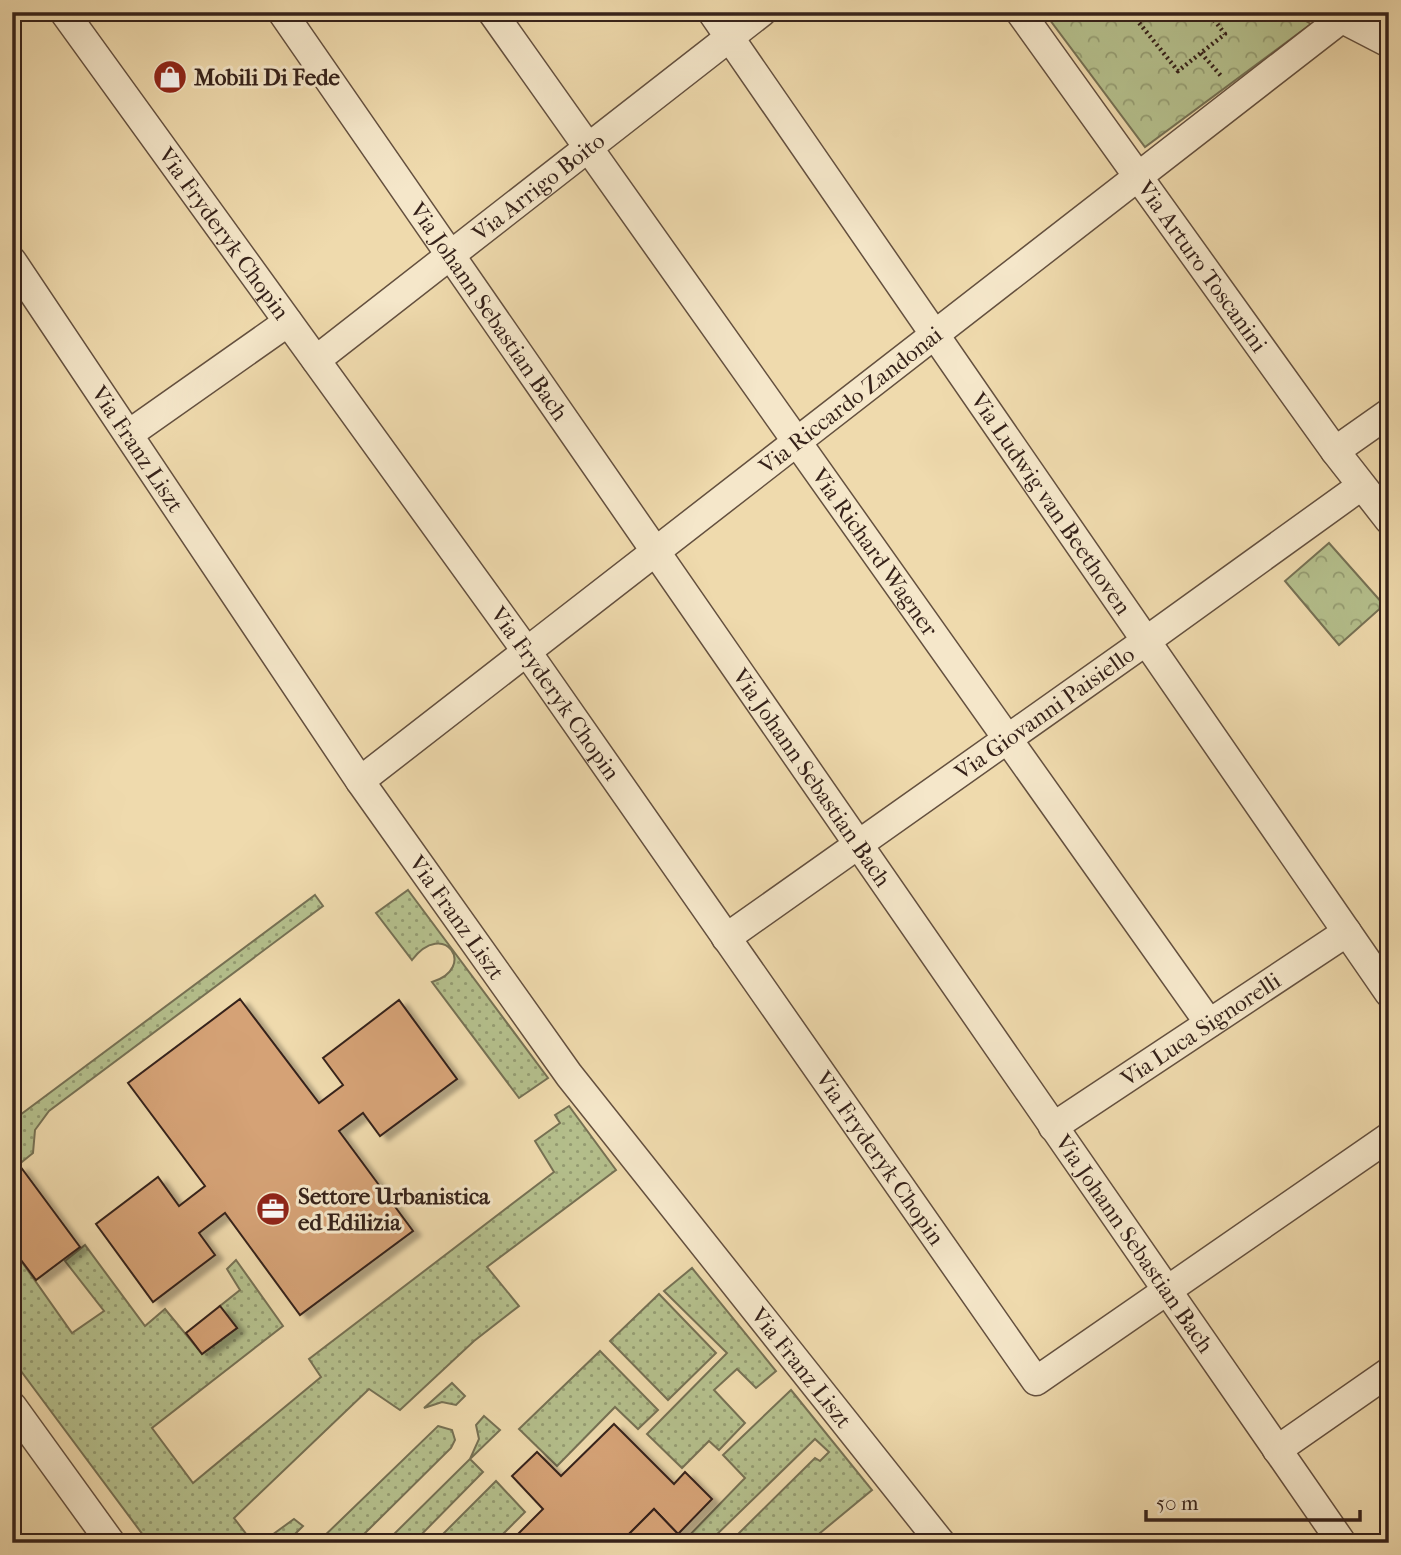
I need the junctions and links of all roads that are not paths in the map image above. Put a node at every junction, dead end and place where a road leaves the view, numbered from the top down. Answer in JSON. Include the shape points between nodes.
{"nodes":[{"id":1,"x":64,"y":12,"type":"edge"},
{"id":2,"x":282,"y":12,"type":"edge"},
{"id":3,"x":492,"y":12,"type":"edge"},
{"id":4,"x":712,"y":12,"type":"edge"},
{"id":5,"x":762,"y":12,"type":"edge"},
{"id":6,"x":1020,"y":12,"type":"edge"},
{"id":7,"x":1340,"y":15,"type":"edge"},
{"id":8,"x":730,"y":37,"type":"junction"},
{"id":9,"x":1389,"y":43,"type":"edge"},
{"id":10,"x":588,"y":148,"type":"junction"},
{"id":11,"x":1138,"y":178,"type":"junction"},
{"id":12,"x":450,"y":256,"type":"junction"},
{"id":13,"x":12,"y":261,"type":"edge"},
{"id":14,"x":21,"y":290,"type":"edge"},
{"id":15,"x":288,"y":322,"type":"junction"},
{"id":16,"x":935,"y":335,"type":"junction"},
{"id":17,"x":316,"y":360,"type":"junction"},
{"id":18,"x":1389,"y":413,"type":"edge"},
{"id":19,"x":129,"y":434,"type":"junction"},
{"id":20,"x":797,"y":442,"type":"junction"},
{"id":21,"x":1335,"y":451,"type":"junction"},
{"id":22,"x":1361,"y":486,"type":"junction"},
{"id":23,"x":1389,"y":520,"type":"edge"},
{"id":24,"x":654,"y":553,"type":"junction"},
{"id":25,"x":1146,"y":641,"type":"junction"},
{"id":26,"x":527,"y":652,"type":"junction"},
{"id":27,"x":1007,"y":739,"type":"junction"},
{"id":28,"x":360,"y":781,"type":"junction"},
{"id":29,"x":857,"y":845,"type":"junction"},
{"id":30,"x":1347,"y":932,"type":"junction"},
{"id":31,"x":726,"y":938,"type":"junction"},
{"id":32,"x":1389,"y":993,"type":"edge"},
{"id":33,"x":1209,"y":1023,"type":"junction"},
{"id":34,"x":1053,"y":1127,"type":"junction"},
{"id":35,"x":1389,"y":1137,"type":"edge"},
{"id":36,"x":1167,"y":1290,"type":"junction"},
{"id":37,"x":1389,"y":1372,"type":"edge"},
{"id":38,"x":12,"y":1406,"type":"edge"},
{"id":39,"x":1277,"y":1450,"type":"junction"},
{"id":40,"x":111,"y":1543,"type":"edge"},
{"id":41,"x":941,"y":1543,"type":"edge"},
{"id":42,"x":1342,"y":1543,"type":"edge"}],
"edges":[{"from":1,"to":15,"type":"street","name":"Via Fryderyk Chopin"},
{"from":2,"to":12,"type":"street","name":"Via Johann Sebastian Bach"},
{"from":3,"to":10,"type":"street","name":"Via Richard Wagner"},
{"from":4,"to":8,"type":"street","name":"Via Ludwig van Beethoven"},
{"from":5,"to":8,"type":"street","name":"Via Arrigo Boito"},
{"from":6,"to":11,"type":"street","name":"Via Arturo Toscanini"},
{"from":7,"to":9,"type":"street"},
{"from":7,"to":11,"type":"street","name":"Via Riccardo Zandonai"},
{"from":8,"to":10,"type":"street","name":"Via Arrigo Boito"},
{"from":8,"to":16,"type":"street","name":"Via Ludwig van Beethoven"},
{"from":10,"to":12,"type":"street","name":"Via Arrigo Boito"},
{"from":10,"to":20,"type":"street","name":"Via Richard Wagner"},
{"from":11,"to":16,"type":"street","name":"Via Riccardo Zandonai"},
{"from":11,"to":21,"type":"street","name":"Via Arturo Toscanini"},
{"from":12,"to":17,"type":"street","name":"Via Arrigo Boito"},
{"from":12,"to":24,"type":"street","name":"Via Johann Sebastian Bach"},
{"from":13,"to":14,"type":"street","name":"Via Franz Liszt"},
{"from":14,"to":19,"type":"street","name":"Via Franz Liszt"},
{"from":15,"to":17,"type":"street","name":"Via Fryderyk Chopin"},
{"from":15,"to":19,"type":"street"},
{"from":16,"to":20,"type":"street","name":"Via Riccardo Zandonai"},
{"from":16,"to":25,"type":"street","name":"Via Ludwig van Beethoven"},
{"from":17,"to":26,"type":"street","name":"Via Fryderyk Chopin"},
{"from":18,"to":21,"type":"street"},
{"from":19,"to":28,"type":"street","name":"Via Franz Liszt"},
{"from":20,"to":24,"type":"street","name":"Via Riccardo Zandonai"},
{"from":20,"to":27,"type":"street","name":"Via Richard Wagner"},
{"from":21,"to":22,"type":"street","name":"Via Arturo Toscanini"},
{"from":22,"to":23,"type":"street","name":"Via Arturo Toscanini"},
{"from":22,"to":25,"type":"street","name":"Via Giovanni Paisiello"},
{"from":24,"to":26,"type":"street","name":"Via Riccardo Zandonai"},
{"from":24,"to":29,"type":"street","name":"Via Johann Sebastian Bach"},
{"from":25,"to":27,"type":"street","name":"Via Giovanni Paisiello"},
{"from":25,"to":30,"type":"street","name":"Via Ludwig van Beethoven"},
{"from":26,"to":28,"type":"street","name":"Via Riccardo Zandonai"},
{"from":26,"to":31,"type":"street","name":"Via Fryderyk Chopin"},
{"from":27,"to":29,"type":"street","name":"Via Giovanni Paisiello"},
{"from":27,"to":33,"type":"street","name":"Via Richard Wagner"},
{"from":28,"to":41,"type":"street","name":"Via Franz Liszt","via":[[569,1075]]},
{"from":29,"to":31,"type":"street","name":"Via Giovanni Paisiello"},
{"from":29,"to":34,"type":"street","name":"Via Johann Sebastian Bach"},
{"from":30,"to":32,"type":"street","name":"Via Ludwig van Beethoven"},
{"from":30,"to":33,"type":"street","name":"Via Luca Signorelli"},
{"from":31,"to":36,"type":"street","name":"Via Fryderyk Chopin","via":[[1036,1381]]},
{"from":33,"to":34,"type":"street","name":"Via Luca Signorelli"},
{"from":34,"to":36,"type":"street","name":"Via Johann Sebastian Bach"},
{"from":35,"to":36,"type":"street"},
{"from":36,"to":39,"type":"street","name":"Via Johann Sebastian Bach"},
{"from":37,"to":39,"type":"street"},
{"from":38,"to":40,"type":"street"},
{"from":39,"to":42,"type":"street","name":"Via Johann Sebastian Bach"}]}
